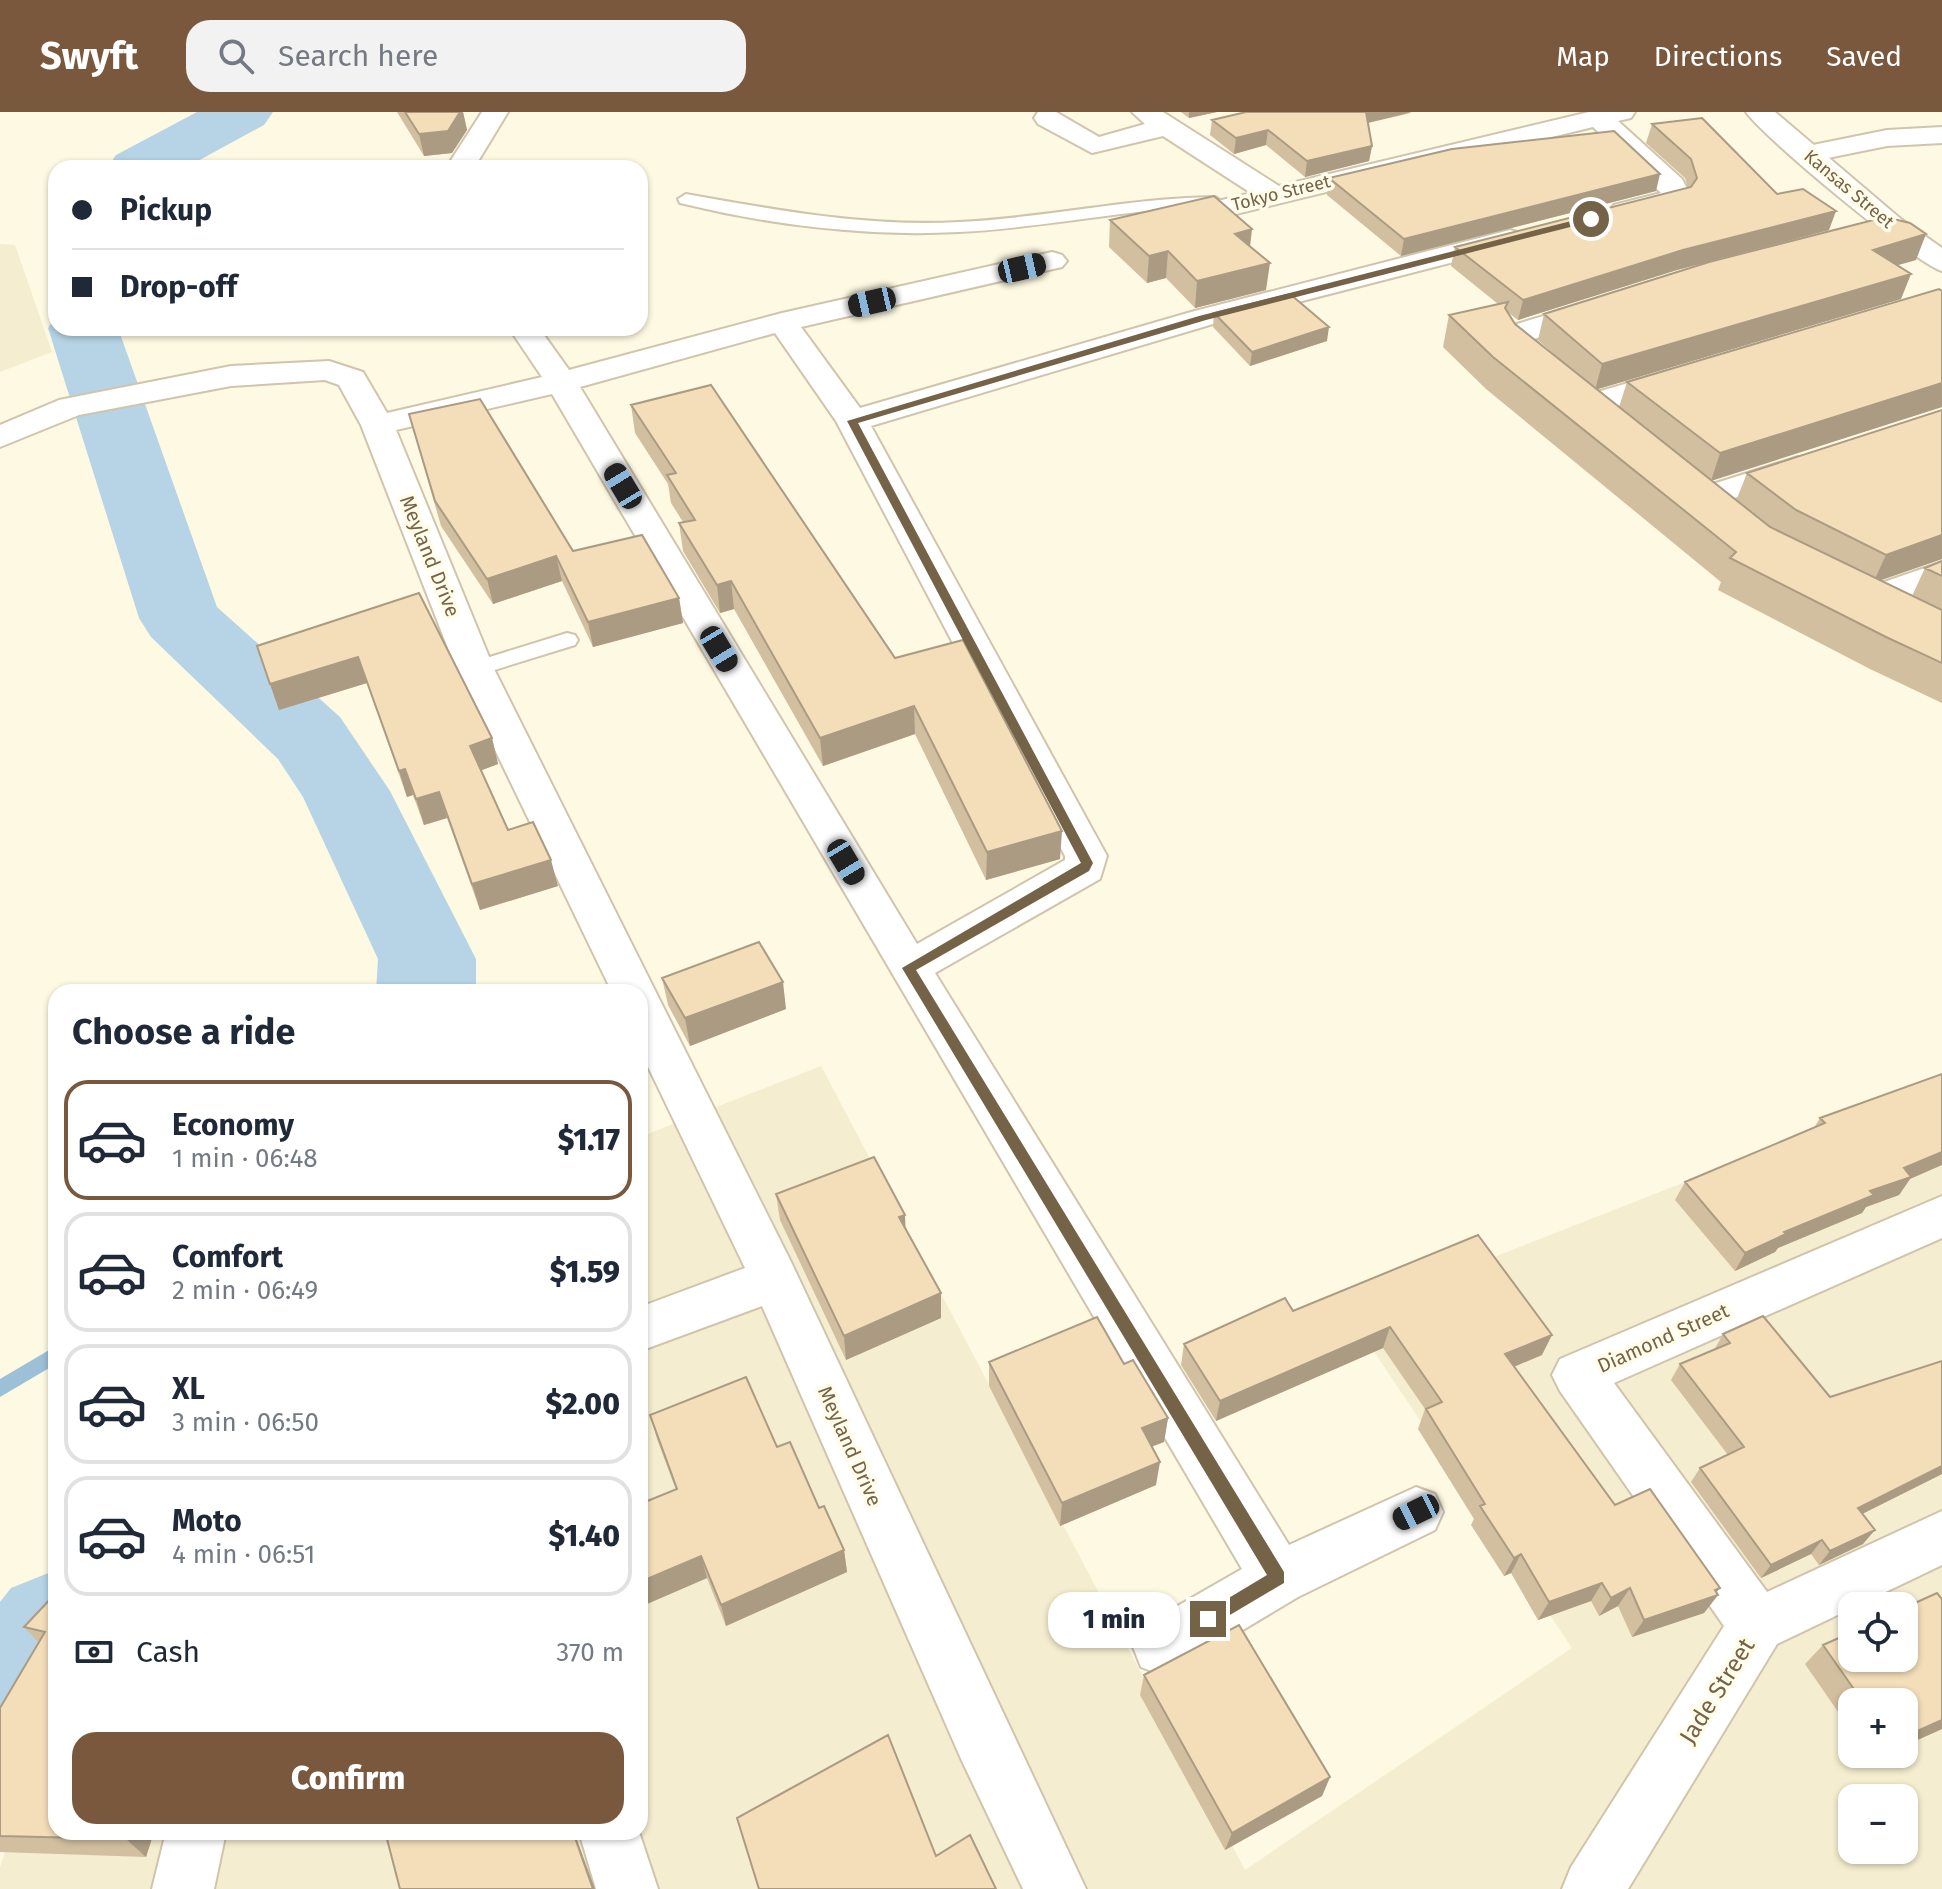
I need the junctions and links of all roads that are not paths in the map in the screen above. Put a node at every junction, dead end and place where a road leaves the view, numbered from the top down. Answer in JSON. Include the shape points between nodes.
{"nodes":[{"id":1,"x":495,"y":112,"type":"edge"},
{"id":2,"x":1759,"y":112,"type":"edge"},
{"id":3,"x":1610,"y":115,"type":"edge"},
{"id":4,"x":1047,"y":118,"type":"dead end"},
{"id":5,"x":1162,"y":124,"type":"edge"},
{"id":6,"x":1205,"y":126,"type":"dead end"},
{"id":7,"x":1942,"y":135,"type":"edge"},
{"id":8,"x":1808,"y":154,"type":"junction"},
{"id":9,"x":465,"y":160,"type":"edge"},
{"id":10,"x":1273,"y":195,"type":"junction"},
{"id":11,"x":686,"y":199,"type":"dead end"},
{"id":12,"x":1243,"y":202,"type":"junction"},
{"id":13,"x":1591,"y":219,"type":"edge"},
{"id":14,"x":1174,"y":220,"type":"edge"},
{"id":15,"x":1892,"y":226,"type":"junction"},
{"id":16,"x":1863,"y":233,"type":"edge"},
{"id":17,"x":1532,"y":234,"type":"edge"},
{"id":18,"x":1052,"y":261,"type":"dead end"},
{"id":19,"x":1942,"y":262,"type":"edge"},
{"id":20,"x":1619,"y":302,"type":"edge"},
{"id":21,"x":782,"y":322,"type":"junction"},
{"id":22,"x":529,"y":336,"type":"edge"},
{"id":23,"x":1706,"y":370,"type":"edge"},
{"id":24,"x":561,"y":382,"type":"junction"},
{"id":25,"x":1588,"y":405,"type":"junction"},
{"id":26,"x":852,"y":421,"type":"junction"},
{"id":27,"x":377,"y":425,"type":"junction"},
{"id":28,"x":1623,"y":432,"type":"edge"},
{"id":29,"x":0,"y":437,"type":"edge"},
{"id":30,"x":1824,"y":458,"type":"edge"},
{"id":31,"x":1738,"y":523,"type":"edge"},
{"id":32,"x":1942,"y":573,"type":"edge"},
{"id":33,"x":1914,"y":621,"type":"edge"},
{"id":34,"x":567,"y":640,"type":"dead end"},
{"id":35,"x":475,"y":669,"type":"junction"},
{"id":36,"x":909,"y":968,"type":"junction"},
{"id":37,"x":630,"y":984,"type":"edge"},
{"id":38,"x":648,"y":1020,"type":"edge"},
{"id":39,"x":1942,"y":1216,"type":"edge"},
{"id":40,"x":775,"y":1279,"type":"junction"},
{"id":41,"x":648,"y":1326,"type":"edge"},
{"id":42,"x":1416,"y":1512,"type":"dead end"},
{"id":43,"x":1942,"y":1537,"type":"edge"},
{"id":44,"x":1278,"y":1578,"type":"junction"},
{"id":45,"x":1757,"y":1625,"type":"junction"},
{"id":46,"x":1161,"y":1647,"type":"dead end"},
{"id":47,"x":194,"y":1840,"type":"edge"},
{"id":48,"x":612,"y":1840,"type":"edge"},
{"id":49,"x":183,"y":1889,"type":"edge"},
{"id":50,"x":627,"y":1889,"type":"edge"},
{"id":51,"x":1055,"y":1889,"type":"edge"},
{"id":52,"x":1593,"y":1889,"type":"edge"}],
"edges":[{"from":1,"to":9,"type":"street"},
{"from":2,"to":8,"type":"street","name":"Kansas Street"},
{"from":3,"to":10,"type":"street","name":"Tokyo Street"},
{"from":3,"to":13,"type":"street","via":[[1676,194]]},
{"from":4,"to":5,"type":"street","via":[[1099,146]]},
{"from":5,"to":6,"type":"street"},
{"from":5,"to":10,"type":"street"},
{"from":7,"to":8,"type":"street","via":[[1887,138]]},
{"from":8,"to":15,"type":"street","name":"Kansas Street"},
{"from":10,"to":12,"type":"street","name":"Tokyo Street"},
{"from":11,"to":12,"type":"lane","via":[[815,222],[903,228]]},
{"from":12,"to":14,"type":"street","name":"Tokyo Street"},
{"from":15,"to":16,"type":"street"},
{"from":15,"to":19,"type":"street","name":"Kansas Street"},
{"from":17,"to":26,"type":"street","via":[[1202,318]]},
{"from":18,"to":21,"type":"street"},
{"from":20,"to":25,"type":"street","via":[[1516,338]]},
{"from":21,"to":24,"type":"street"},
{"from":21,"to":26,"type":"street"},
{"from":22,"to":24,"type":"street"},
{"from":23,"to":25,"type":"street"},
{"from":24,"to":27,"type":"street"},
{"from":24,"to":36,"type":"street"},
{"from":25,"to":28,"type":"street"},
{"from":26,"to":36,"type":"street","via":[[1087,863]]},
{"from":27,"to":29,"type":"street","name":"Meyland Drive","via":[[352,379],[329,370],[231,376],[161,388],[70,407]]},
{"from":27,"to":35,"type":"street","name":"Meyland Drive"},
{"from":30,"to":31,"type":"street","via":[[1694,488]]},
{"from":32,"to":33,"type":"street","via":[[1858,593]]},
{"from":34,"to":35,"type":"lane"},
{"from":35,"to":37,"type":"street","name":"Meyland Drive"},
{"from":36,"to":44,"type":"street"},
{"from":38,"to":40,"type":"street","name":"Meyland Drive"},
{"from":39,"to":45,"type":"street","name":"Diamond Street","via":[[1578,1375]]},
{"from":40,"to":41,"type":"street"},
{"from":40,"to":51,"type":"street","name":"Meyland Drive"},
{"from":42,"to":44,"type":"street"},
{"from":43,"to":45,"type":"street","name":"Jade Street"},
{"from":44,"to":46,"type":"street"},
{"from":45,"to":52,"type":"street","name":"Jade Street"},
{"from":47,"to":49,"type":"street"},
{"from":48,"to":50,"type":"street"}]}
